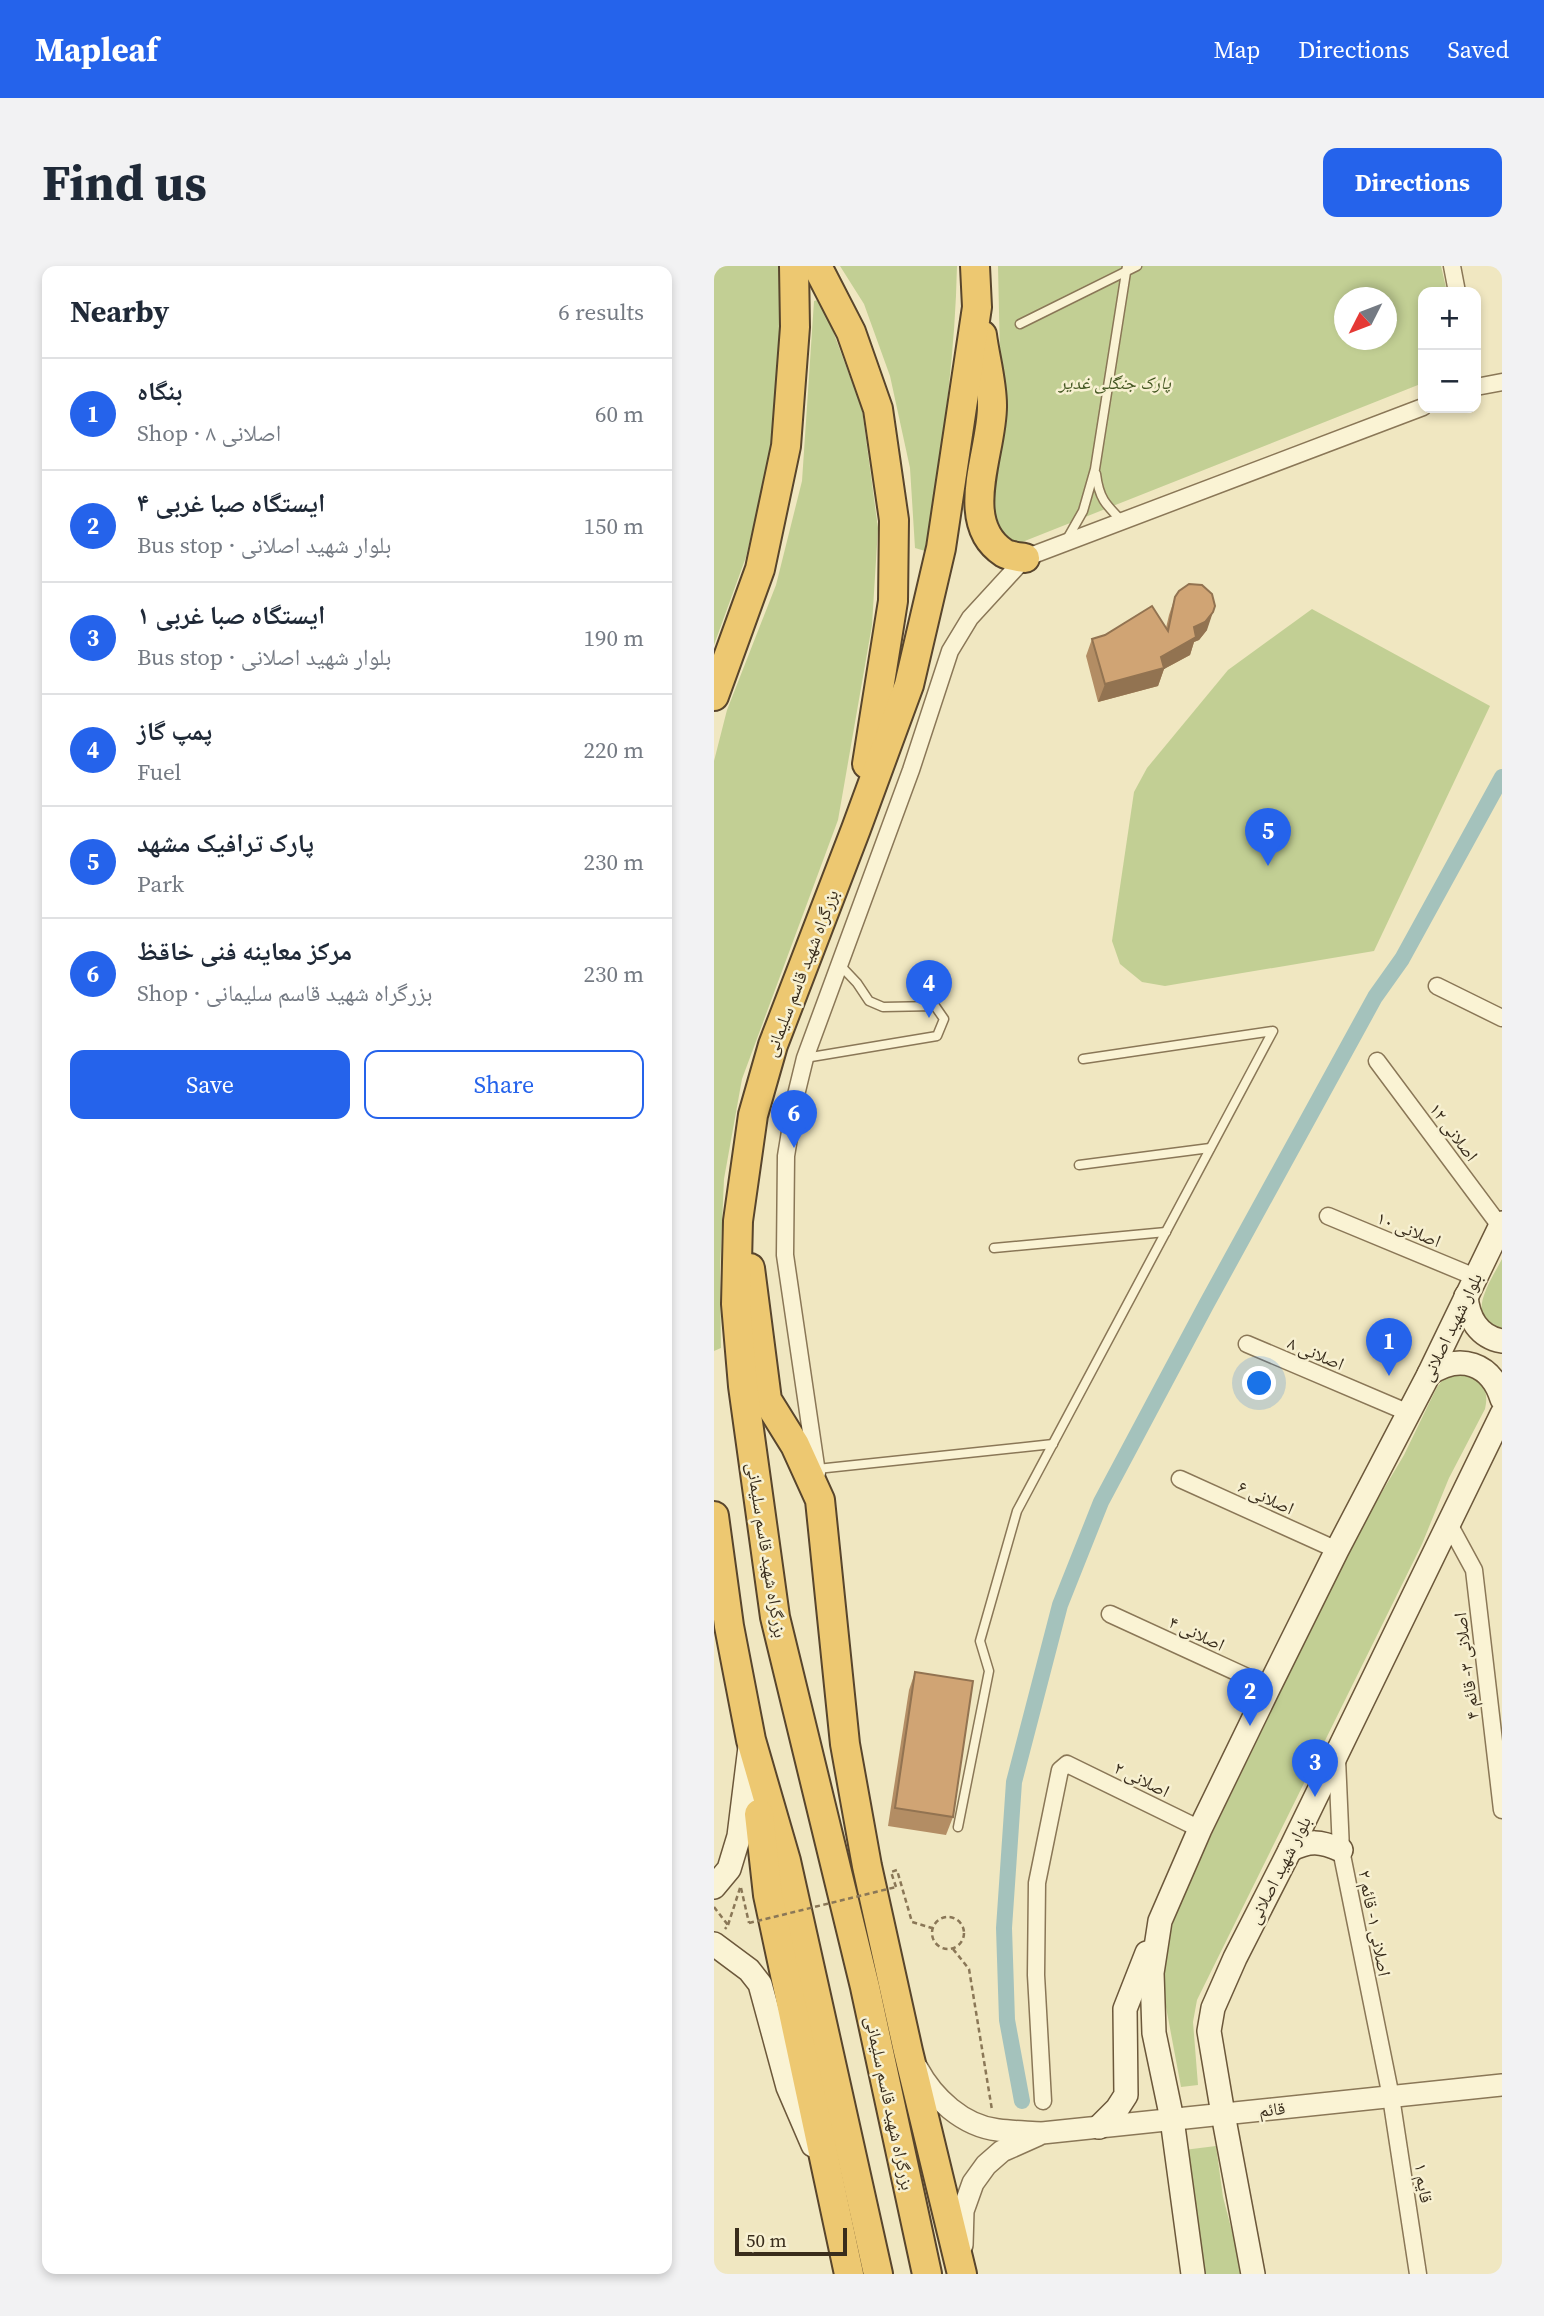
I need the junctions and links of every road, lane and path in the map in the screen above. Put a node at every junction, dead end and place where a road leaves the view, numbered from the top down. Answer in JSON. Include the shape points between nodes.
{"nodes":[{"id":1,"x":794,"y":266,"type":"edge"},
{"id":2,"x":817,"y":266,"type":"edge"},
{"id":3,"x":975,"y":266,"type":"edge"},
{"id":4,"x":1137,"y":266,"type":"edge"},
{"id":5,"x":1452,"y":266,"type":"edge"},
{"id":6,"x":1126,"y":269,"type":"edge"},
{"id":7,"x":1456,"y":287,"type":"edge"},
{"id":8,"x":977,"y":307,"type":"junction"},
{"id":9,"x":1020,"y":324,"type":"dead end"},
{"id":10,"x":1502,"y":382,"type":"edge"},
{"id":11,"x":1481,"y":385,"type":"edge"},
{"id":12,"x":1418,"y":409,"type":"edge"},
{"id":13,"x":1095,"y":469,"type":"junction"},
{"id":14,"x":1122,"y":521,"type":"junction"},
{"id":15,"x":1065,"y":543,"type":"junction"},
{"id":16,"x":1025,"y":558,"type":"junction"},
{"id":17,"x":714,"y":696,"type":"edge"},
{"id":18,"x":856,"y":829,"type":"junction"},
{"id":19,"x":839,"y":964,"type":"junction"},
{"id":20,"x":1437,"y":986,"type":"dead end"},
{"id":21,"x":1502,"y":1018,"type":"edge"},
{"id":22,"x":806,"y":1058,"type":"junction"},
{"id":23,"x":1083,"y":1059,"type":"dead end"},
{"id":24,"x":1377,"y":1061,"type":"dead end"},
{"id":25,"x":1210,"y":1149,"type":"junction"},
{"id":26,"x":1079,"y":1166,"type":"dead end"},
{"id":27,"x":1328,"y":1216,"type":"dead end"},
{"id":28,"x":738,"y":1221,"type":"junction"},
{"id":29,"x":1501,"y":1224,"type":"edge"},
{"id":30,"x":1166,"y":1232,"type":"junction"},
{"id":31,"x":995,"y":1248,"type":"dead end"},
{"id":32,"x":1470,"y":1287,"type":"junction"},
{"id":33,"x":1502,"y":1341,"type":"edge"},
{"id":34,"x":1247,"y":1344,"type":"dead end"},
{"id":35,"x":1429,"y":1374,"type":"junction"},
{"id":36,"x":1502,"y":1399,"type":"edge"},
{"id":37,"x":1409,"y":1413,"type":"junction"},
{"id":38,"x":1502,"y":1413,"type":"edge"},
{"id":39,"x":1053,"y":1444,"type":"junction"},
{"id":40,"x":817,"y":1469,"type":"junction"},
{"id":41,"x":1180,"y":1479,"type":"dead end"},
{"id":42,"x":820,"y":1500,"type":"junction"},
{"id":43,"x":714,"y":1516,"type":"edge"},
{"id":44,"x":1449,"y":1524,"type":"junction"},
{"id":45,"x":1337,"y":1550,"type":"junction"},
{"id":46,"x":1110,"y":1614,"type":"dead end"},
{"id":47,"x":1269,"y":1687,"type":"junction"},
{"id":48,"x":751,"y":1740,"type":"junction"},
{"id":49,"x":1336,"y":1755,"type":"junction"},
{"id":50,"x":1502,"y":1810,"type":"edge"},
{"id":51,"x":958,"y":1827,"type":"dead end"},
{"id":52,"x":1200,"y":1829,"type":"junction"},
{"id":53,"x":1290,"y":1850,"type":"junction"},
{"id":54,"x":1341,"y":1850,"type":"junction"},
{"id":55,"x":714,"y":1887,"type":"edge"},
{"id":56,"x":714,"y":1907,"type":"edge"},
{"id":57,"x":1160,"y":1921,"type":"junction"},
{"id":58,"x":728,"y":1925,"type":"junction"},
{"id":59,"x":933,"y":1928,"type":"junction"},
{"id":60,"x":718,"y":1939,"type":"edge"},
{"id":61,"x":953,"y":1948,"type":"junction"},
{"id":62,"x":908,"y":2051,"type":"junction"},
{"id":63,"x":1502,"y":2085,"type":"edge"},
{"id":64,"x":1391,"y":2097,"type":"junction"},
{"id":65,"x":1043,"y":2101,"type":"dead end"},
{"id":66,"x":1223,"y":2114,"type":"junction"},
{"id":67,"x":1172,"y":2119,"type":"junction"},
{"id":68,"x":1099,"y":2127,"type":"junction"},
{"id":69,"x":995,"y":2130,"type":"junction"},
{"id":70,"x":1042,"y":2133,"type":"junction"},
{"id":71,"x":828,"y":2177,"type":"junction"},
{"id":72,"x":962,"y":2271,"type":"edge"},
{"id":73,"x":849,"y":2274,"type":"edge"},
{"id":74,"x":878,"y":2274,"type":"edge"},
{"id":75,"x":928,"y":2274,"type":"edge"},
{"id":76,"x":1193,"y":2274,"type":"edge"},
{"id":77,"x":1254,"y":2274,"type":"edge"},
{"id":78,"x":1418,"y":2274,"type":"edge"}],
"edges":[{"from":1,"to":17,"type":"highway","via":[[795,327],[786,446],[760,569]]},
{"from":2,"to":18,"type":"highway","via":[[851,332],[878,409],[894,520],[893,601]]},
{"from":3,"to":8,"type":"highway"},
{"from":4,"to":6,"type":"lane"},
{"from":5,"to":7,"type":"street"},
{"from":6,"to":9,"type":"lane"},
{"from":6,"to":13,"type":"lane"},
{"from":8,"to":16,"type":"highway","via":[[992,405],[978,511],[983,530],[1005,554]]},
{"from":8,"to":18,"type":"highway","via":[[942,548],[909,685]]},
{"from":10,"to":11,"type":"street"},
{"from":12,"to":14,"type":"street"},
{"from":13,"to":14,"type":"lane","via":[[1098,492]]},
{"from":13,"to":15,"type":"lane","via":[[1083,511]]},
{"from":14,"to":15,"type":"street"},
{"from":15,"to":16,"type":"street"},
{"from":16,"to":19,"type":"street","via":[[970,618],[950,651]]},
{"from":18,"to":28,"type":"highway","name":"بزرگراه شهید قاسم سلیمانی","via":[[773,1045],[753,1115]]},
{"from":19,"to":22,"type":"street"},
{"from":19,"to":22,"type":"lane","via":[[869,1001],[883,1007],[935,1006],[944,1019],[937,1036]]},
{"from":20,"to":21,"type":"street"},
{"from":22,"to":40,"type":"street","via":[[786,1156],[785,1255]]},
{"from":23,"to":25,"type":"lane","via":[[1273,1031]]},
{"from":24,"to":29,"type":"street","name":"اصلانی ۱۲"},
{"from":25,"to":26,"type":"lane"},
{"from":25,"to":30,"type":"lane"},
{"from":27,"to":32,"type":"street","name":"اصلانی ۱۰"},
{"from":28,"to":42,"type":"highway","via":[[752,1273],[767,1399]]},
{"from":28,"to":75,"type":"highway","name":"بزرگراه شهید قاسم سلیمانی","via":[[736,1304],[743,1387],[775,1617],[865,1987]]},
{"from":29,"to":32,"type":"main road","name":"بلوار شهید اصلانی"},
{"from":30,"to":31,"type":"lane"},
{"from":30,"to":39,"type":"lane"},
{"from":32,"to":33,"type":"main road","via":[[1467,1310],[1474,1323],[1484,1334]]},
{"from":32,"to":35,"type":"main road","name":"بلوار شهید اصلانی"},
{"from":34,"to":37,"type":"street","name":"اصلانی ۸"},
{"from":35,"to":36,"type":"main road","via":[[1440,1366],[1467,1363],[1491,1376]]},
{"from":35,"to":37,"type":"main road","name":"بلوار شهید اصلانی"},
{"from":37,"to":45,"type":"main road","name":"بلوار شهید اصلانی"},
{"from":38,"to":44,"type":"main road","name":"بلوار شهید اصلانی"},
{"from":39,"to":40,"type":"lane"},
{"from":39,"to":51,"type":"lane","via":[[1017,1511],[980,1642],[989,1671]]},
{"from":40,"to":42,"type":"street"},
{"from":41,"to":45,"type":"street","name":"اصلانی ۶"},
{"from":42,"to":62,"type":"highway","via":[[845,1744]]},
{"from":43,"to":48,"type":"highway"},
{"from":44,"to":49,"type":"main road","name":"بلوار شهید اصلانی"},
{"from":44,"to":50,"type":"street","name":"اصلانی ۳- قائم ۴","via":[[1474,1570]]},
{"from":45,"to":47,"type":"main road","name":"بلوار شهید اصلانی"},
{"from":46,"to":47,"type":"street","name":"اصلانی ۴"},
{"from":47,"to":52,"type":"main road","name":"بلوار شهید اصلانی"},
{"from":48,"to":55,"type":"main road","via":[[739,1836],[729,1869]]},
{"from":48,"to":71,"type":"highway","via":[[768,1895]]},
{"from":48,"to":74,"type":"highway","via":[[786,1861]]},
{"from":49,"to":53,"type":"main road","name":"بلوار شهید اصلانی"},
{"from":49,"to":54,"type":"street","name":"اصلانی ۱- قائم ۲"},
{"from":52,"to":57,"type":"main road","name":"بلوار شهید اصلانی"},
{"from":52,"to":65,"type":"street","name":"اصلانی ۲","via":[[1067,1764],[1058,1774],[1037,1883],[1036,1975]]},
{"from":53,"to":54,"type":"main road","via":[[1304,1843],[1324,1843]]},
{"from":53,"to":66,"type":"main road","name":"بلوار شهید اصلانی","via":[[1213,2008],[1209,2031]]},
{"from":54,"to":64,"type":"street","name":"اصلانی ۱- قائم ۲"},
{"from":56,"to":58,"type":"path"},
{"from":57,"to":67,"type":"main road","name":"بلوار شهید اصلانی","via":[[1152,1973],[1154,2033]]},
{"from":57,"to":68,"type":"main road","name":"بلوار شهید اصلانی","via":[[1125,2009],[1126,2095]]},
{"from":58,"to":59,"type":"path","bridge":true,"via":[[741,1885],[748,1923],[896,1886],[891,1872],[897,1870],[912,1922]]},
{"from":58,"to":60,"type":"path"},
{"from":59,"to":61,"type":"path","via":[[936,1944]]},
{"from":59,"to":61,"type":"path","via":[[945,1917],[960,1923],[964,1938]]},
{"from":60,"to":71,"type":"main road","via":[[760,1984],[788,2087]]},
{"from":61,"to":69,"type":"path","via":[[969,1969]]},
{"from":62,"to":69,"type":"street","via":[[925,2084],[942,2103],[971,2122]]},
{"from":62,"to":72,"type":"highway"},
{"from":63,"to":64,"type":"street","name":"قائم"},
{"from":64,"to":66,"type":"street","name":"قائم"},
{"from":64,"to":78,"type":"street","name":"قایم ۱"},
{"from":66,"to":67,"type":"street","name":"قائم"},
{"from":66,"to":77,"type":"main road","name":"بلوار شهید اصلانی"},
{"from":67,"to":68,"type":"street","name":"قائم"},
{"from":67,"to":76,"type":"main road","name":"بلوار شهید اصلانی"},
{"from":68,"to":70,"type":"street","name":"قائم"},
{"from":69,"to":70,"type":"street"},
{"from":70,"to":72,"type":"street","via":[[1002,2151],[973,2183],[963,2211]]},
{"from":71,"to":73,"type":"highway"}]}
